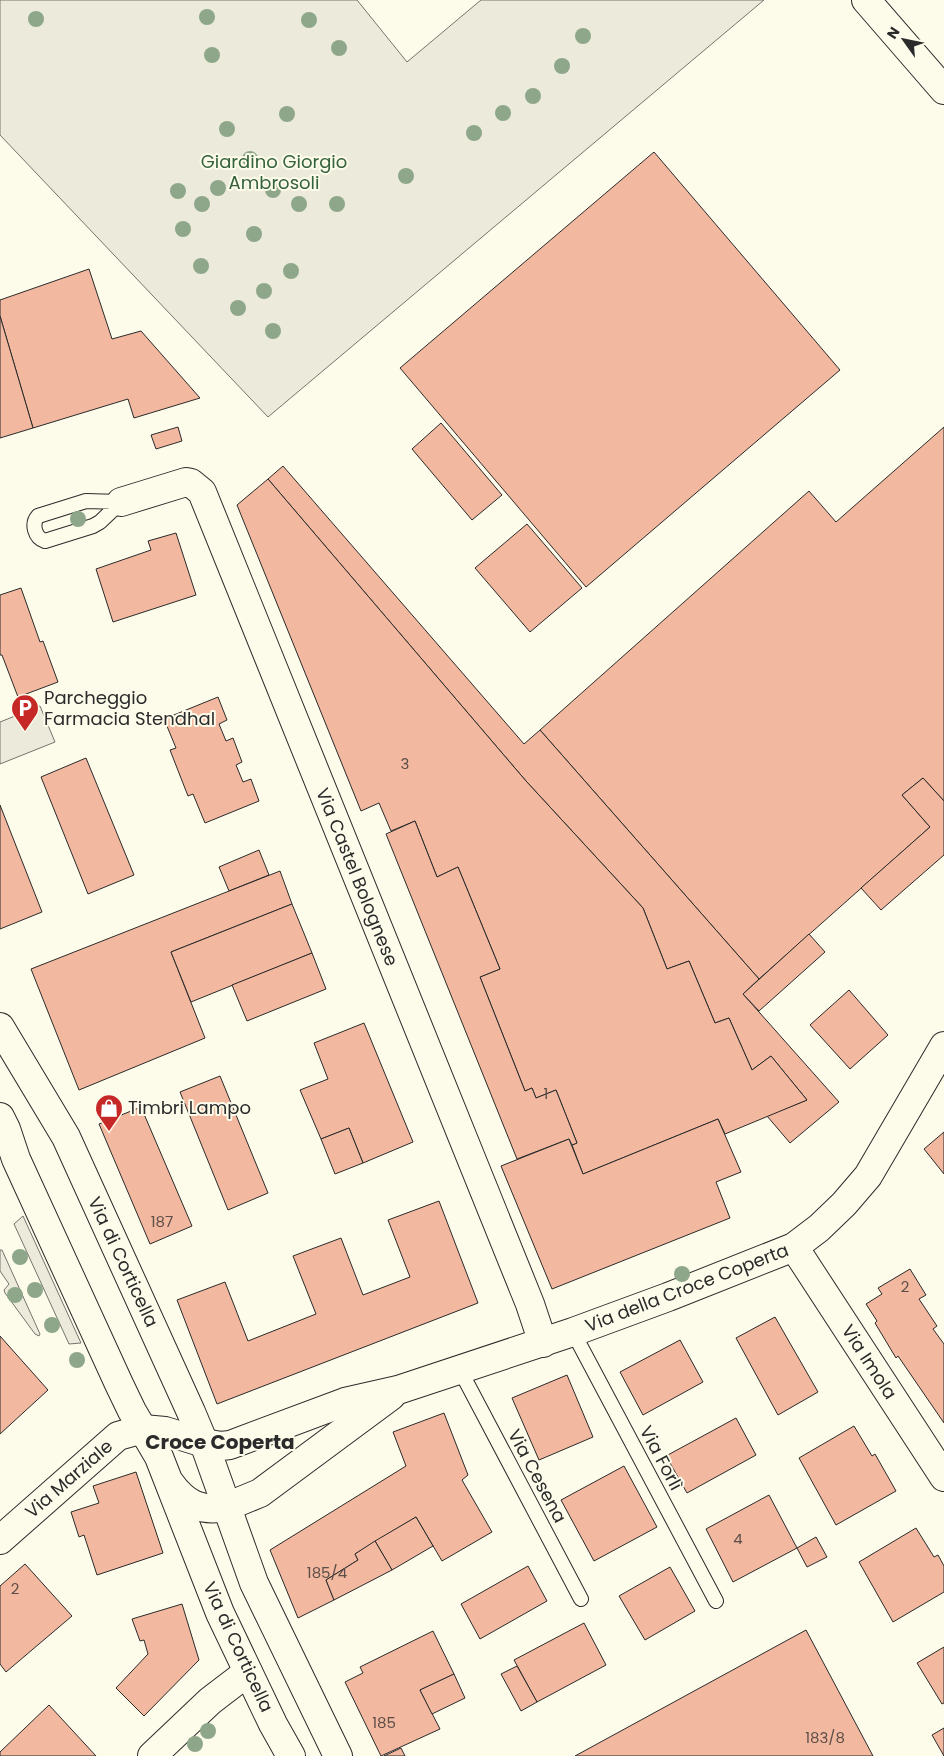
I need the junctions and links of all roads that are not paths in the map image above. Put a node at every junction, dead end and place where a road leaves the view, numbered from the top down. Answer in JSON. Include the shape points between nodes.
{"nodes":[{"id":1,"x":866,"y":0,"type":"edge"},
{"id":2,"x":944,"y":90,"type":"edge"},
{"id":3,"x":121,"y":502,"type":"junction"},
{"id":4,"x":0,"y":1027,"type":"edge"},
{"id":5,"x":944,"y":1046,"type":"edge"},
{"id":6,"x":0,"y":1117,"type":"edge"},
{"id":7,"x":794,"y":1247,"type":"junction"},
{"id":8,"x":573,"y":1332,"type":"junction"},
{"id":9,"x":543,"y":1343,"type":"junction"},
{"id":10,"x":460,"y":1370,"type":"junction"},
{"id":11,"x":398,"y":1390,"type":"junction"},
{"id":12,"x":143,"y":1429,"type":"junction"},
{"id":13,"x":204,"y":1443,"type":"junction"},
{"id":14,"x":944,"y":1477,"type":"edge"},
{"id":15,"x":168,"y":1479,"type":"junction"},
{"id":16,"x":226,"y":1507,"type":"junction"},
{"id":17,"x":0,"y":1540,"type":"edge"},
{"id":18,"x":581,"y":1599,"type":"dead end"},
{"id":19,"x":716,"y":1601,"type":"dead end"},
{"id":20,"x":248,"y":1672,"type":"junction"},
{"id":21,"x":152,"y":1756,"type":"edge"},
{"id":22,"x":290,"y":1756,"type":"edge"},
{"id":23,"x":338,"y":1756,"type":"edge"}],
"edges":[{"from":1,"to":2,"type":"street"},
{"from":3,"to":3,"type":"lane","via":[[86,501],[38,516],[34,524],[37,536],[45,541],[93,526]]},
{"from":3,"to":9,"type":"street","name":"Via Castel Bolognese","via":[[186,482],[202,492]]},
{"from":4,"to":13,"type":"street","name":"Via di Corticella","via":[[66,1137]]},
{"from":5,"to":7,"type":"street","name":"Via della Croce Coperta","via":[[868,1176],[819,1228]]},
{"from":6,"to":12,"type":"street","name":"Via di Corticella","via":[[110,1366]]},
{"from":7,"to":8,"type":"street","name":"Via della Croce Coperta"},
{"from":7,"to":14,"type":"street","name":"Via Imola"},
{"from":8,"to":9,"type":"street","name":"Via della Croce Coperta"},
{"from":8,"to":19,"type":"lane","name":"Via Forlì"},
{"from":9,"to":10,"type":"street","name":"Via della Croce Coperta"},
{"from":10,"to":11,"type":"street","name":"Via della Croce Coperta"},
{"from":10,"to":18,"type":"lane","name":"Via Cesena"},
{"from":11,"to":13,"type":"street","name":"Via della Croce Coperta","via":[[345,1402],[230,1445]]},
{"from":11,"to":16,"type":"street","name":"Via della Croce Coperta","via":[[260,1493]]},
{"from":12,"to":13,"type":"street","name":"Via della Croce Coperta"},
{"from":12,"to":15,"type":"street","name":"Via di Corticella"},
{"from":12,"to":17,"type":"street","name":"Via Marziale","via":[[118,1436]]},
{"from":13,"to":16,"type":"street","name":"Via di Corticella"},
{"from":15,"to":16,"type":"street","name":"Via di Corticella","via":[[188,1503],[202,1507]]},
{"from":15,"to":20,"type":"street","name":"Via di Corticella","via":[[214,1599]]},
{"from":16,"to":23,"type":"street","name":"Via di Corticella","via":[[259,1595]]},
{"from":20,"to":21,"type":"street","via":[[210,1701]]},
{"from":20,"to":22,"type":"street","name":"Via di Corticella"}]}
